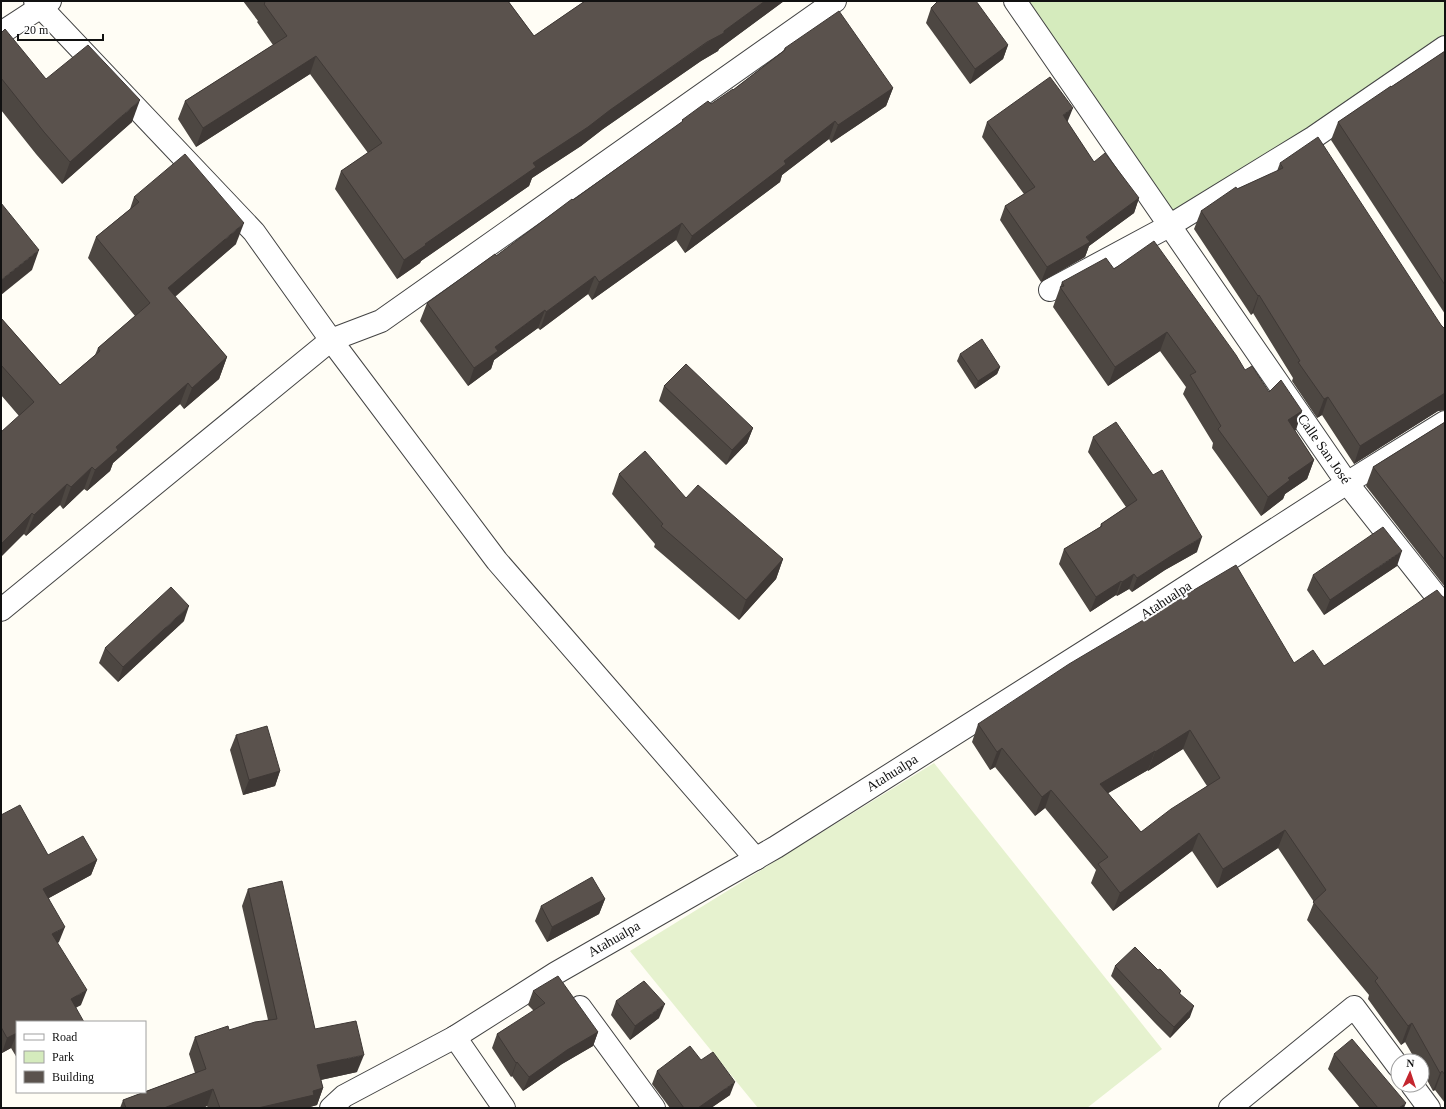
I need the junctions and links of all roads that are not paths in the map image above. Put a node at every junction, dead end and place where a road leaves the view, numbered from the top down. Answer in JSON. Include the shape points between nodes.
{"nodes":[{"id":1,"x":835,"y":1,"type":"edge"},
{"id":2,"x":1015,"y":1,"type":"edge"},
{"id":3,"x":42,"y":3,"type":"edge"},
{"id":4,"x":1,"y":33,"type":"edge"},
{"id":5,"x":1445,"y":47,"type":"edge"},
{"id":6,"x":1169,"y":226,"type":"junction"},
{"id":7,"x":1050,"y":290,"type":"dead end"},
{"id":8,"x":331,"y":340,"type":"junction"},
{"id":9,"x":1445,"y":422,"type":"edge"},
{"id":10,"x":1347,"y":483,"type":"junction"},
{"id":11,"x":1445,"y":608,"type":"edge"},
{"id":12,"x":1,"y":610,"type":"edge"},
{"id":13,"x":756,"y":859,"type":"junction"},
{"id":14,"x":556,"y":973,"type":"junction"},
{"id":15,"x":455,"y":1037,"type":"junction"},
{"id":16,"x":1390,"y":1055,"type":"edge"},
{"id":17,"x":1418,"y":1093,"type":"edge"},
{"id":18,"x":343,"y":1104,"type":"edge"},
{"id":19,"x":504,"y":1108,"type":"edge"},
{"id":20,"x":654,"y":1108,"type":"edge"},
{"id":21,"x":1230,"y":1108,"type":"edge"},
{"id":22,"x":1429,"y":1108,"type":"edge"}],
"edges":[{"from":1,"to":8,"type":"street","via":[[381,321]]},
{"from":2,"to":6,"type":"street","name":"Calle San José"},
{"from":3,"to":4,"type":"street"},
{"from":3,"to":8,"type":"street","via":[[254,232]]},
{"from":5,"to":6,"type":"street","via":[[1319,144]]},
{"from":6,"to":7,"type":"street"},
{"from":6,"to":10,"type":"street","name":"Calle San José"},
{"from":8,"to":12,"type":"street"},
{"from":8,"to":13,"type":"street","via":[[497,560]]},
{"from":9,"to":10,"type":"street","name":"Atahualpa"},
{"from":10,"to":11,"type":"street","name":"Calle San José"},
{"from":10,"to":13,"type":"street","name":"Atahualpa"},
{"from":13,"to":14,"type":"street","name":"Atahualpa"},
{"from":14,"to":15,"type":"street","name":"Atahualpa"},
{"from":14,"to":20,"type":"street"},
{"from":15,"to":18,"type":"street","name":"Atahualpa"},
{"from":15,"to":19,"type":"street"},
{"from":16,"to":21,"type":"street","via":[[1354,1007]]},
{"from":17,"to":22,"type":"street"}]}
